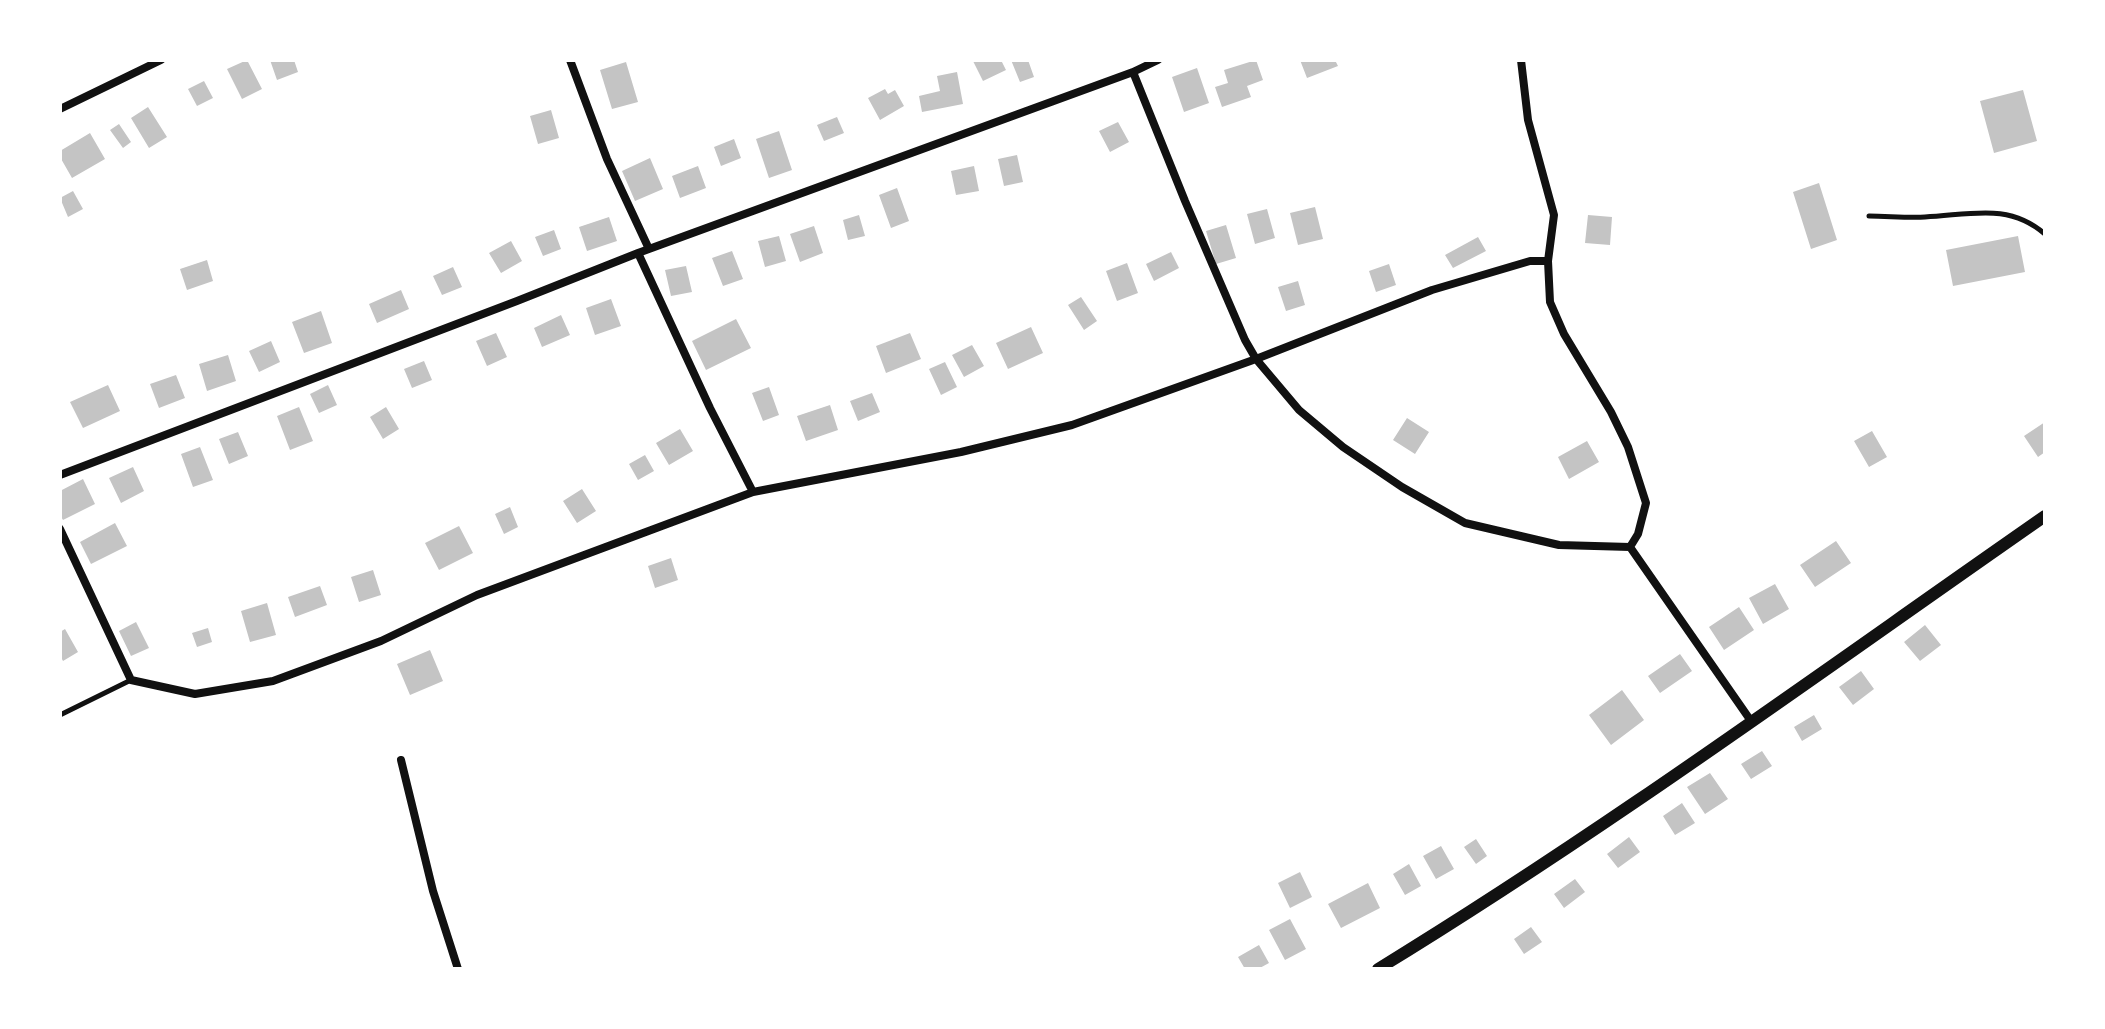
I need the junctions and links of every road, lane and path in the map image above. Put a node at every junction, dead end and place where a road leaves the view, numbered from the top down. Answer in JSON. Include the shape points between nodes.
{"nodes":[{"id":1,"x":161,"y":60,"type":"edge"},
{"id":2,"x":570,"y":60,"type":"edge"},
{"id":3,"x":1521,"y":60,"type":"edge"},
{"id":4,"x":1155,"y":61,"type":"edge"},
{"id":5,"x":1133,"y":72,"type":"junction"},
{"id":6,"x":60,"y":109,"type":"edge"},
{"id":7,"x":1869,"y":216,"type":"dead end"},
{"id":8,"x":2045,"y":234,"type":"edge"},
{"id":9,"x":649,"y":249,"type":"junction"},
{"id":10,"x":638,"y":253,"type":"junction"},
{"id":11,"x":1548,"y":261,"type":"junction"},
{"id":12,"x":1256,"y":359,"type":"junction"},
{"id":13,"x":60,"y":475,"type":"edge"},
{"id":14,"x":753,"y":492,"type":"junction"},
{"id":15,"x":2045,"y":516,"type":"edge"},
{"id":16,"x":60,"y":529,"type":"edge"},
{"id":17,"x":1630,"y":547,"type":"junction"},
{"id":18,"x":131,"y":680,"type":"junction"},
{"id":19,"x":60,"y":715,"type":"edge"},
{"id":20,"x":1751,"y":721,"type":"junction"},
{"id":21,"x":401,"y":760,"type":"dead end"},
{"id":22,"x":458,"y":969,"type":"edge"},
{"id":23,"x":1378,"y":969,"type":"edge"}],
"edges":[{"from":1,"to":6,"type":"street"},
{"from":2,"to":9,"type":"street","via":[[607,159]]},
{"from":3,"to":11,"type":"street","via":[[1528,120],[1554,215]]},
{"from":4,"to":5,"type":"street"},
{"from":5,"to":9,"type":"street"},
{"from":5,"to":12,"type":"street"},
{"from":7,"to":8,"type":"lane","via":[[1988,212],[2015,215]]},
{"from":9,"to":10,"type":"street"},
{"from":10,"to":13,"type":"street"},
{"from":10,"to":14,"type":"street"},
{"from":11,"to":12,"type":"street","via":[[1530,261],[1432,290]]},
{"from":11,"to":17,"type":"street","via":[[1550,302],[1628,447],[1646,503]]},
{"from":12,"to":14,"type":"street","via":[[1072,425]]},
{"from":12,"to":17,"type":"street","via":[[1299,410],[1343,447],[1465,523],[1559,545]]},
{"from":14,"to":18,"type":"street","via":[[477,595],[381,641],[273,681],[195,694]]},
{"from":15,"to":20,"type":"street"},
{"from":16,"to":18,"type":"street"},
{"from":17,"to":20,"type":"street"},
{"from":18,"to":19,"type":"lane"},
{"from":20,"to":23,"type":"street"},
{"from":21,"to":22,"type":"street"}]}
